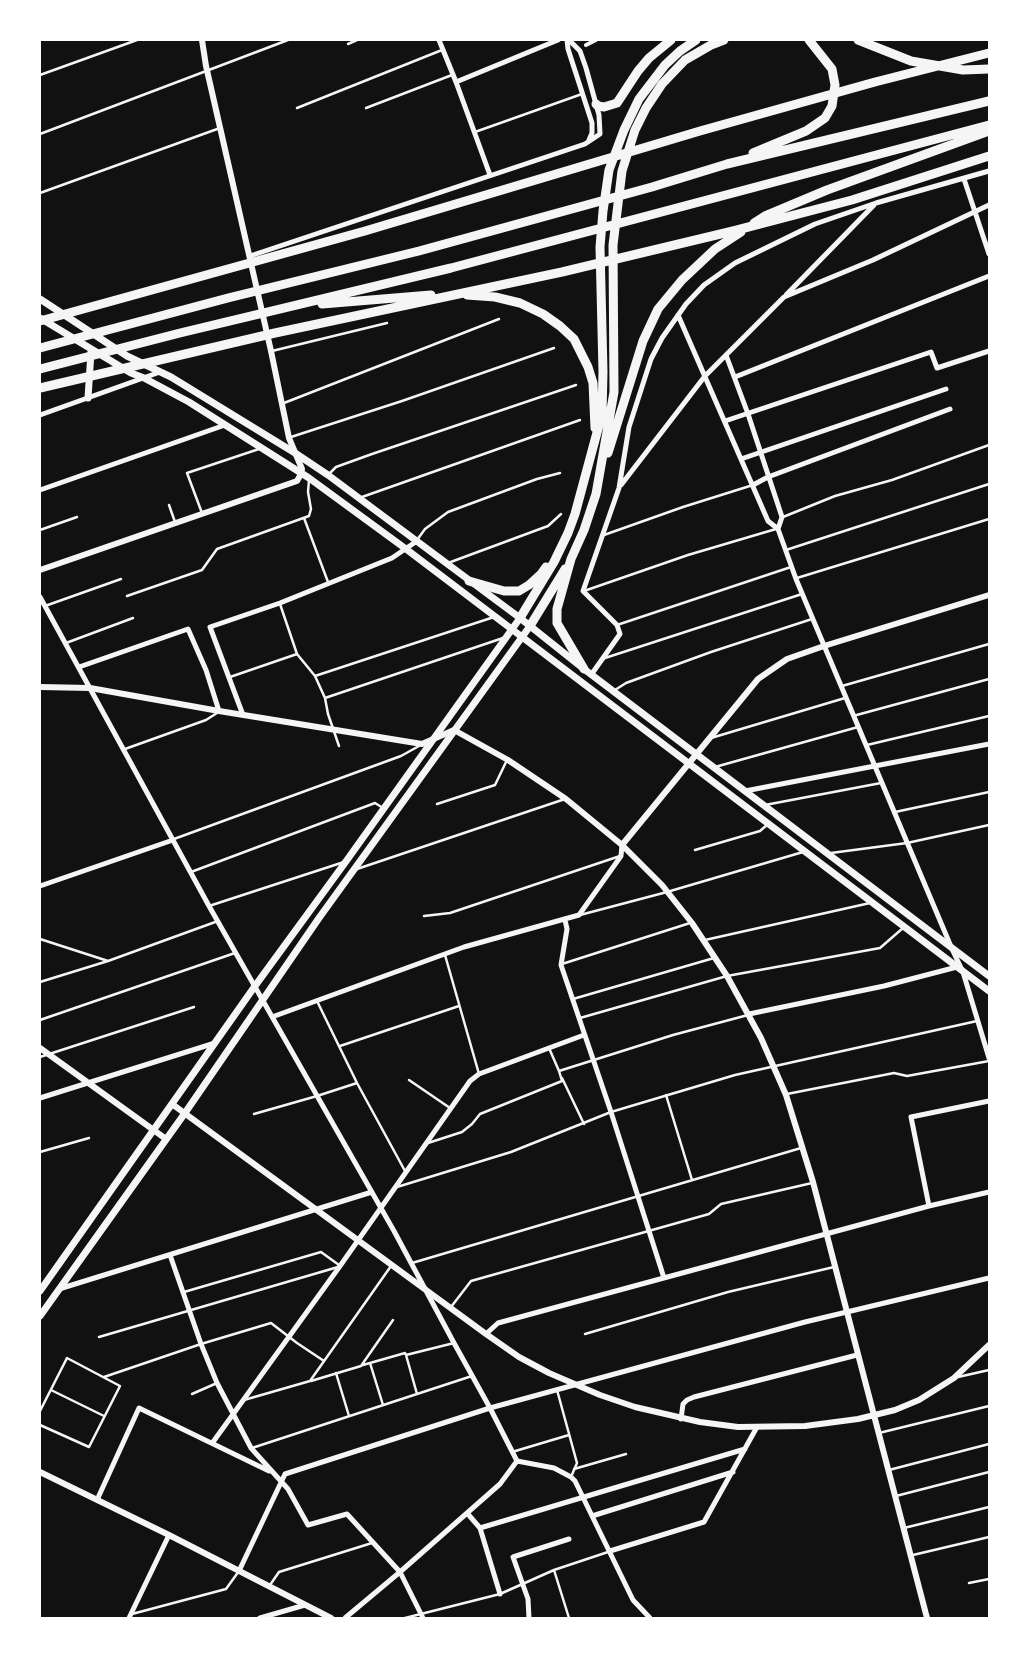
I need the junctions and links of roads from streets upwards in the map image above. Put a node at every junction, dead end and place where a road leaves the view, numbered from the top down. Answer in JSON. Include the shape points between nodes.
{"nodes":[{"id":1,"x":202,"y":40,"type":"edge"},
{"id":2,"x":439,"y":40,"type":"edge"},
{"id":3,"x":558,"y":40,"type":"edge"},
{"id":4,"x":568,"y":40,"type":"edge"},
{"id":5,"x":596,"y":40,"type":"edge"},
{"id":6,"x":671,"y":40,"type":"edge"},
{"id":7,"x":696,"y":40,"type":"edge"},
{"id":8,"x":724,"y":40,"type":"edge"},
{"id":9,"x":809,"y":40,"type":"edge"},
{"id":10,"x":858,"y":40,"type":"edge"},
{"id":11,"x":586,"y":45,"type":"dead end"},
{"id":12,"x":989,"y":53,"type":"edge"},
{"id":13,"x":989,"y":69,"type":"edge"},
{"id":14,"x":456,"y":82,"type":"junction"},
{"id":15,"x":989,"y":101,"type":"edge"},
{"id":16,"x":596,"y":104,"type":"junction"},
{"id":17,"x":989,"y":125,"type":"edge"},
{"id":18,"x":989,"y":131,"type":"edge"},
{"id":19,"x":585,"y":144,"type":"junction"},
{"id":20,"x":989,"y":156,"type":"edge"},
{"id":21,"x":727,"y":164,"type":"junction"},
{"id":22,"x":989,"y":171,"type":"edge"},
{"id":23,"x":490,"y":175,"type":"junction"},
{"id":24,"x":964,"y":178,"type":"junction"},
{"id":25,"x":876,"y":203,"type":"junction"},
{"id":26,"x":989,"y":205,"type":"edge"},
{"id":27,"x":974,"y":212,"type":"junction"},
{"id":28,"x":989,"y":254,"type":"edge"},
{"id":29,"x":250,"y":256,"type":"junction"},
{"id":30,"x":989,"y":276,"type":"edge"},
{"id":31,"x":784,"y":297,"type":"junction"},
{"id":32,"x":40,"y":300,"type":"edge"},
{"id":33,"x":292,"y":306,"type":"junction"},
{"id":34,"x":678,"y":315,"type":"junction"},
{"id":35,"x":40,"y":320,"type":"edge"},
{"id":36,"x":43,"y":347,"type":"edge"},
{"id":37,"x":91,"y":349,"type":"junction"},
{"id":38,"x":989,"y":351,"type":"edge"},
{"id":39,"x":726,"y":355,"type":"junction"},
{"id":40,"x":40,"y":369,"type":"edge"},
{"id":41,"x":161,"y":372,"type":"junction"},
{"id":42,"x":705,"y":376,"type":"junction"},
{"id":43,"x":735,"y":377,"type":"junction"},
{"id":44,"x":144,"y":378,"type":"junction"},
{"id":45,"x":40,"y":388,"type":"edge"},
{"id":46,"x":946,"y":389,"type":"dead end"},
{"id":47,"x":88,"y":398,"type":"junction"},
{"id":48,"x":950,"y":409,"type":"dead end"},
{"id":49,"x":748,"y":414,"type":"junction"},
{"id":50,"x":40,"y":415,"type":"edge"},
{"id":51,"x":725,"y":421,"type":"junction"},
{"id":52,"x":225,"y":425,"type":"junction"},
{"id":53,"x":595,"y":438,"type":"junction"},
{"id":54,"x":295,"y":453,"type":"junction"},
{"id":55,"x":760,"y":453,"type":"junction"},
{"id":56,"x":741,"y":459,"type":"junction"},
{"id":57,"x":301,"y":474,"type":"junction"},
{"id":58,"x":768,"y":478,"type":"junction"},
{"id":59,"x":753,"y":485,"type":"junction"},
{"id":60,"x":619,"y":488,"type":"junction"},
{"id":61,"x":40,"y":490,"type":"edge"},
{"id":62,"x":596,"y":494,"type":"junction"},
{"id":63,"x":778,"y":529,"type":"junction"},
{"id":64,"x":568,"y":533,"type":"junction"},
{"id":65,"x":417,"y":541,"type":"junction"},
{"id":66,"x":406,"y":549,"type":"junction"},
{"id":67,"x":571,"y":559,"type":"junction"},
{"id":68,"x":40,"y":570,"type":"edge"},
{"id":69,"x":469,"y":581,"type":"junction"},
{"id":70,"x":989,"y":595,"type":"edge"},
{"id":71,"x":40,"y":597,"type":"edge"},
{"id":72,"x":520,"y":618,"type":"junction"},
{"id":73,"x":530,"y":626,"type":"junction"},
{"id":74,"x":512,"y":630,"type":"junction"},
{"id":75,"x":521,"y":637,"type":"junction"},
{"id":76,"x":824,"y":646,"type":"junction"},
{"id":77,"x":79,"y":667,"type":"junction"},
{"id":78,"x":588,"y":672,"type":"junction"},
{"id":79,"x":40,"y":688,"type":"edge"},
{"id":80,"x":90,"y":688,"type":"junction"},
{"id":81,"x":220,"y":711,"type":"junction"},
{"id":82,"x":243,"y":714,"type":"junction"},
{"id":83,"x":454,"y":730,"type":"junction"},
{"id":84,"x":432,"y":740,"type":"junction"},
{"id":85,"x":989,"y":744,"type":"edge"},
{"id":86,"x":696,"y":754,"type":"junction"},
{"id":87,"x":689,"y":763,"type":"junction"},
{"id":88,"x":874,"y":766,"type":"junction"},
{"id":89,"x":745,"y":791,"type":"junction"},
{"id":90,"x":174,"y":840,"type":"junction"},
{"id":91,"x":622,"y":846,"type":"junction"},
{"id":92,"x":40,"y":886,"type":"edge"},
{"id":93,"x":564,"y":920,"type":"junction"},
{"id":94,"x":952,"y":949,"type":"junction"},
{"id":95,"x":960,"y":970,"type":"junction"},
{"id":96,"x":989,"y":976,"type":"edge"},
{"id":97,"x":255,"y":986,"type":"junction"},
{"id":98,"x":989,"y":991,"type":"edge"},
{"id":99,"x":262,"y":999,"type":"junction"},
{"id":100,"x":749,"y":1014,"type":"junction"},
{"id":101,"x":272,"y":1017,"type":"junction"},
{"id":102,"x":584,"y":1035,"type":"junction"},
{"id":103,"x":215,"y":1043,"type":"junction"},
{"id":104,"x":40,"y":1048,"type":"edge"},
{"id":105,"x":989,"y":1060,"type":"edge"},
{"id":106,"x":89,"y":1083,"type":"junction"},
{"id":107,"x":40,"y":1098,"type":"edge"},
{"id":108,"x":989,"y":1101,"type":"edge"},
{"id":109,"x":172,"y":1104,"type":"junction"},
{"id":110,"x":185,"y":1113,"type":"junction"},
{"id":111,"x":154,"y":1130,"type":"junction"},
{"id":112,"x":166,"y":1139,"type":"junction"},
{"id":113,"x":372,"y":1192,"type":"junction"},
{"id":114,"x":989,"y":1192,"type":"edge"},
{"id":115,"x":930,"y":1206,"type":"junction"},
{"id":116,"x":381,"y":1207,"type":"junction"},
{"id":117,"x":317,"y":1209,"type":"junction"},
{"id":118,"x":826,"y":1234,"type":"junction"},
{"id":119,"x":358,"y":1240,"type":"junction"},
{"id":120,"x":170,"y":1255,"type":"junction"},
{"id":121,"x":664,"y":1278,"type":"junction"},
{"id":122,"x":989,"y":1278,"type":"edge"},
{"id":123,"x":58,"y":1289,"type":"junction"},
{"id":124,"x":40,"y":1292,"type":"edge"},
{"id":125,"x":427,"y":1292,"type":"junction"},
{"id":126,"x":846,"y":1313,"type":"junction"},
{"id":127,"x":40,"y":1316,"type":"edge"},
{"id":128,"x":486,"y":1334,"type":"junction"},
{"id":129,"x":989,"y":1345,"type":"edge"},
{"id":130,"x":857,"y":1355,"type":"junction"},
{"id":131,"x":576,"y":1385,"type":"junction"},
{"id":132,"x":490,"y":1408,"type":"junction"},
{"id":133,"x":232,"y":1415,"type":"junction"},
{"id":134,"x":873,"y":1416,"type":"junction"},
{"id":135,"x":681,"y":1419,"type":"junction"},
{"id":136,"x":757,"y":1428,"type":"junction"},
{"id":137,"x":213,"y":1442,"type":"junction"},
{"id":138,"x":745,"y":1449,"type":"junction"},
{"id":139,"x":517,"y":1461,"type":"junction"},
{"id":140,"x":40,"y":1472,"type":"edge"},
{"id":141,"x":733,"y":1472,"type":"junction"},
{"id":142,"x":273,"y":1473,"type":"junction"},
{"id":143,"x":281,"y":1482,"type":"junction"},
{"id":144,"x":583,"y":1497,"type":"junction"},
{"id":145,"x":97,"y":1500,"type":"junction"},
{"id":146,"x":467,"y":1513,"type":"junction"},
{"id":147,"x":592,"y":1516,"type":"junction"},
{"id":148,"x":480,"y":1528,"type":"junction"},
{"id":149,"x":169,"y":1535,"type":"junction"},
{"id":150,"x":569,"y":1539,"type":"dead end"},
{"id":151,"x":610,"y":1552,"type":"junction"},
{"id":152,"x":239,"y":1571,"type":"junction"},
{"id":153,"x":400,"y":1572,"type":"junction"},
{"id":154,"x":500,"y":1594,"type":"road end"},
{"id":155,"x":305,"y":1605,"type":"junction"},
{"id":156,"x":130,"y":1616,"type":"edge"},
{"id":157,"x":422,"y":1616,"type":"edge"},
{"id":158,"x":648,"y":1617,"type":"edge"},
{"id":159,"x":260,"y":1618,"type":"edge"},
{"id":160,"x":331,"y":1618,"type":"edge"},
{"id":161,"x":345,"y":1618,"type":"edge"},
{"id":162,"x":529,"y":1618,"type":"edge"},
{"id":163,"x":927,"y":1618,"type":"edge"}],
"edges":[{"from":1,"to":29,"type":"street"},
{"from":2,"to":14,"type":"street"},
{"from":3,"to":14,"type":"street"},
{"from":4,"to":16,"type":"street","via":[[580,51]]},
{"from":4,"to":19,"type":"street","via":[[592,123],[590,140]]},
{"from":5,"to":11,"type":"street"},
{"from":6,"to":16,"type":"highway","via":[[643,65],[617,103],[604,107]]},
{"from":7,"to":53,"type":"highway","via":[[665,65],[639,99],[609,170],[600,247],[602,414]]},
{"from":8,"to":62,"type":"highway","via":[[685,60],[662,84],[635,130],[622,171],[614,246],[614,392]]},
{"from":9,"to":21,"type":"highway","via":[[832,69],[836,85],[832,106],[825,118],[806,131]]},
{"from":10,"to":13,"type":"highway","via":[[912,62],[963,70]]},
{"from":12,"to":35,"type":"highway","via":[[709,128],[365,231]]},
{"from":14,"to":23,"type":"street"},
{"from":15,"to":21,"type":"highway"},
{"from":16,"to":19,"type":"street","via":[[600,134]]},
{"from":17,"to":33,"type":"highway","via":[[451,268]]},
{"from":18,"to":62,"type":"highway","via":[[774,212],[715,249],[682,280],[658,309],[643,341]]},
{"from":19,"to":23,"type":"street"},
{"from":20,"to":45,"type":"highway","via":[[852,200],[733,231]]},
{"from":21,"to":36,"type":"highway","via":[[419,251]]},
{"from":22,"to":24,"type":"street"},
{"from":23,"to":29,"type":"street"},
{"from":24,"to":25,"type":"street"},
{"from":24,"to":27,"type":"street"},
{"from":25,"to":31,"type":"street"},
{"from":25,"to":34,"type":"street","via":[[815,224],[735,263],[704,285]]},
{"from":26,"to":27,"type":"street"},
{"from":27,"to":28,"type":"street"},
{"from":27,"to":31,"type":"street","via":[[873,260]]},
{"from":29,"to":54,"type":"street","via":[[289,438]]},
{"from":30,"to":43,"type":"street"},
{"from":31,"to":39,"type":"street"},
{"from":32,"to":41,"type":"main road","via":[[127,356]]},
{"from":33,"to":40,"type":"highway"},
{"from":33,"to":53,"type":"highway","via":[[434,294],[476,295],[520,303],[549,318],[574,340],[593,383]]},
{"from":34,"to":42,"type":"street"},
{"from":34,"to":60,"type":"street","via":[[651,359],[630,427]]},
{"from":35,"to":37,"type":"main road"},
{"from":37,"to":44,"type":"main road"},
{"from":37,"to":47,"type":"main road"},
{"from":38,"to":49,"type":"street","via":[[937,368],[931,352]]},
{"from":39,"to":42,"type":"street"},
{"from":39,"to":43,"type":"street"},
{"from":41,"to":44,"type":"street"},
{"from":41,"to":54,"type":"main road"},
{"from":42,"to":51,"type":"street"},
{"from":42,"to":60,"type":"street"},
{"from":43,"to":49,"type":"street"},
{"from":44,"to":47,"type":"street"},
{"from":44,"to":52,"type":"main road"},
{"from":46,"to":55,"type":"street"},
{"from":47,"to":50,"type":"street"},
{"from":48,"to":58,"type":"street"},
{"from":49,"to":51,"type":"street"},
{"from":49,"to":55,"type":"street"},
{"from":51,"to":56,"type":"street"},
{"from":52,"to":57,"type":"main road"},
{"from":52,"to":61,"type":"street"},
{"from":53,"to":64,"type":"highway"},
{"from":54,"to":57,"type":"street"},
{"from":54,"to":65,"type":"main road"},
{"from":55,"to":56,"type":"street"},
{"from":55,"to":58,"type":"street"},
{"from":56,"to":59,"type":"street"},
{"from":57,"to":66,"type":"main road"},
{"from":57,"to":68,"type":"street","via":[[297,481]]},
{"from":58,"to":59,"type":"street"},
{"from":58,"to":63,"type":"street","via":[[782,517]]},
{"from":59,"to":63,"type":"street","via":[[768,521]]},
{"from":60,"to":78,"type":"street","via":[[583,591],[617,625],[620,634],[605,658]]},
{"from":62,"to":67,"type":"highway"},
{"from":63,"to":76,"type":"street"},
{"from":64,"to":69,"type":"highway","via":[[541,574],[519,591],[504,591]]},
{"from":64,"to":72,"type":"highway"},
{"from":65,"to":66,"type":"street"},
{"from":65,"to":69,"type":"main road"},
{"from":66,"to":74,"type":"main road"},
{"from":66,"to":82,"type":"street","via":[[329,584],[210,627]]},
{"from":67,"to":73,"type":"highway"},
{"from":67,"to":78,"type":"highway","via":[[557,609],[557,623]]},
{"from":69,"to":72,"type":"main road"},
{"from":70,"to":76,"type":"street"},
{"from":71,"to":77,"type":"street"},
{"from":72,"to":73,"type":"main road"},
{"from":72,"to":74,"type":"main road"},
{"from":73,"to":75,"type":"main road"},
{"from":73,"to":78,"type":"main road"},
{"from":74,"to":75,"type":"main road"},
{"from":74,"to":84,"type":"main road"},
{"from":75,"to":83,"type":"main road"},
{"from":75,"to":87,"type":"main road"},
{"from":76,"to":86,"type":"street","via":[[787,659],[758,679]]},
{"from":76,"to":88,"type":"street"},
{"from":77,"to":80,"type":"street"},
{"from":77,"to":81,"type":"street","via":[[188,629]]},
{"from":78,"to":86,"type":"main road"},
{"from":79,"to":80,"type":"street"},
{"from":80,"to":81,"type":"street"},
{"from":80,"to":90,"type":"street"},
{"from":81,"to":82,"type":"street"},
{"from":82,"to":84,"type":"street","via":[[422,744]]},
{"from":83,"to":84,"type":"street"},
{"from":83,"to":91,"type":"street","via":[[508,760],[566,799]]},
{"from":83,"to":99,"type":"main road"},
{"from":84,"to":97,"type":"main road"},
{"from":85,"to":88,"type":"street"},
{"from":86,"to":87,"type":"street"},
{"from":86,"to":89,"type":"main road"},
{"from":87,"to":91,"type":"street"},
{"from":87,"to":95,"type":"main road"},
{"from":88,"to":89,"type":"street"},
{"from":88,"to":94,"type":"street"},
{"from":89,"to":94,"type":"main road"},
{"from":90,"to":92,"type":"street"},
{"from":90,"to":97,"type":"street"},
{"from":91,"to":93,"type":"street","via":[[621,856],[580,915]]},
{"from":91,"to":100,"type":"street","via":[[692,923]]},
{"from":93,"to":101,"type":"street","via":[[506,934]]},
{"from":93,"to":102,"type":"street","via":[[567,929],[561,965]]},
{"from":94,"to":95,"type":"street"},
{"from":94,"to":96,"type":"main road"},
{"from":95,"to":98,"type":"main road"},
{"from":95,"to":100,"type":"street"},
{"from":95,"to":105,"type":"street"},
{"from":97,"to":99,"type":"street"},
{"from":97,"to":103,"type":"main road"},
{"from":99,"to":101,"type":"street"},
{"from":99,"to":110,"type":"main road"},
{"from":100,"to":118,"type":"street","via":[[786,1095]]},
{"from":101,"to":113,"type":"street"},
{"from":102,"to":116,"type":"street","via":[[478,1074]]},
{"from":102,"to":121,"type":"street"},
{"from":103,"to":106,"type":"street"},
{"from":103,"to":109,"type":"main road"},
{"from":104,"to":106,"type":"street"},
{"from":106,"to":107,"type":"street"},
{"from":106,"to":111,"type":"street"},
{"from":108,"to":115,"type":"street","via":[[911,1117]]},
{"from":109,"to":110,"type":"street"},
{"from":109,"to":111,"type":"main road"},
{"from":110,"to":112,"type":"main road"},
{"from":110,"to":117,"type":"street"},
{"from":111,"to":112,"type":"street"},
{"from":111,"to":124,"type":"main road"},
{"from":112,"to":123,"type":"main road"},
{"from":113,"to":116,"type":"street"},
{"from":113,"to":117,"type":"street"},
{"from":114,"to":115,"type":"street"},
{"from":115,"to":118,"type":"street"},
{"from":116,"to":119,"type":"street"},
{"from":116,"to":125,"type":"street"},
{"from":117,"to":119,"type":"street"},
{"from":117,"to":120,"type":"street"},
{"from":118,"to":121,"type":"street"},
{"from":118,"to":126,"type":"street"},
{"from":119,"to":125,"type":"street"},
{"from":119,"to":133,"type":"street"},
{"from":120,"to":123,"type":"street"},
{"from":120,"to":133,"type":"street","via":[[201,1344]]},
{"from":121,"to":128,"type":"street","via":[[498,1323]]},
{"from":122,"to":126,"type":"street"},
{"from":123,"to":127,"type":"main road"},
{"from":125,"to":128,"type":"street"},
{"from":125,"to":132,"type":"street"},
{"from":126,"to":130,"type":"street"},
{"from":126,"to":131,"type":"street"},
{"from":128,"to":131,"type":"street","via":[[519,1356]]},
{"from":129,"to":134,"type":"street","via":[[954,1378],[919,1400]]},
{"from":130,"to":134,"type":"street"},
{"from":130,"to":135,"type":"street","via":[[694,1397],[683,1404]]},
{"from":131,"to":132,"type":"street"},
{"from":131,"to":135,"type":"street","via":[[600,1396]]},
{"from":132,"to":139,"type":"street"},
{"from":132,"to":143,"type":"street","via":[[285,1474]]},
{"from":133,"to":137,"type":"street"},
{"from":133,"to":142,"type":"street","via":[[251,1448]]},
{"from":134,"to":136,"type":"street","via":[[814,1425]]},
{"from":134,"to":163,"type":"street"},
{"from":135,"to":136,"type":"street"},
{"from":136,"to":138,"type":"street"},
{"from":137,"to":142,"type":"street"},
{"from":137,"to":145,"type":"street","via":[[139,1408]]},
{"from":138,"to":141,"type":"street"},
{"from":138,"to":144,"type":"street"},
{"from":139,"to":144,"type":"street","via":[[554,1468],[571,1476]]},
{"from":139,"to":146,"type":"street","via":[[500,1484]]},
{"from":140,"to":145,"type":"street"},
{"from":141,"to":147,"type":"street"},
{"from":141,"to":151,"type":"street","via":[[704,1522]]},
{"from":142,"to":143,"type":"street"},
{"from":143,"to":152,"type":"street"},
{"from":143,"to":153,"type":"street","via":[[308,1525],[347,1514]]},
{"from":144,"to":147,"type":"street"},
{"from":144,"to":148,"type":"street"},
{"from":145,"to":149,"type":"street"},
{"from":146,"to":148,"type":"street"},
{"from":146,"to":153,"type":"street"},
{"from":147,"to":151,"type":"street"},
{"from":148,"to":154,"type":"street"},
{"from":149,"to":152,"type":"street"},
{"from":149,"to":156,"type":"street"},
{"from":150,"to":162,"type":"street","via":[[513,1557],[528,1599]]},
{"from":151,"to":158,"type":"street","via":[[633,1600]]},
{"from":152,"to":155,"type":"street"},
{"from":153,"to":157,"type":"street"},
{"from":153,"to":161,"type":"street"},
{"from":155,"to":159,"type":"street"},
{"from":155,"to":160,"type":"street"}]}
